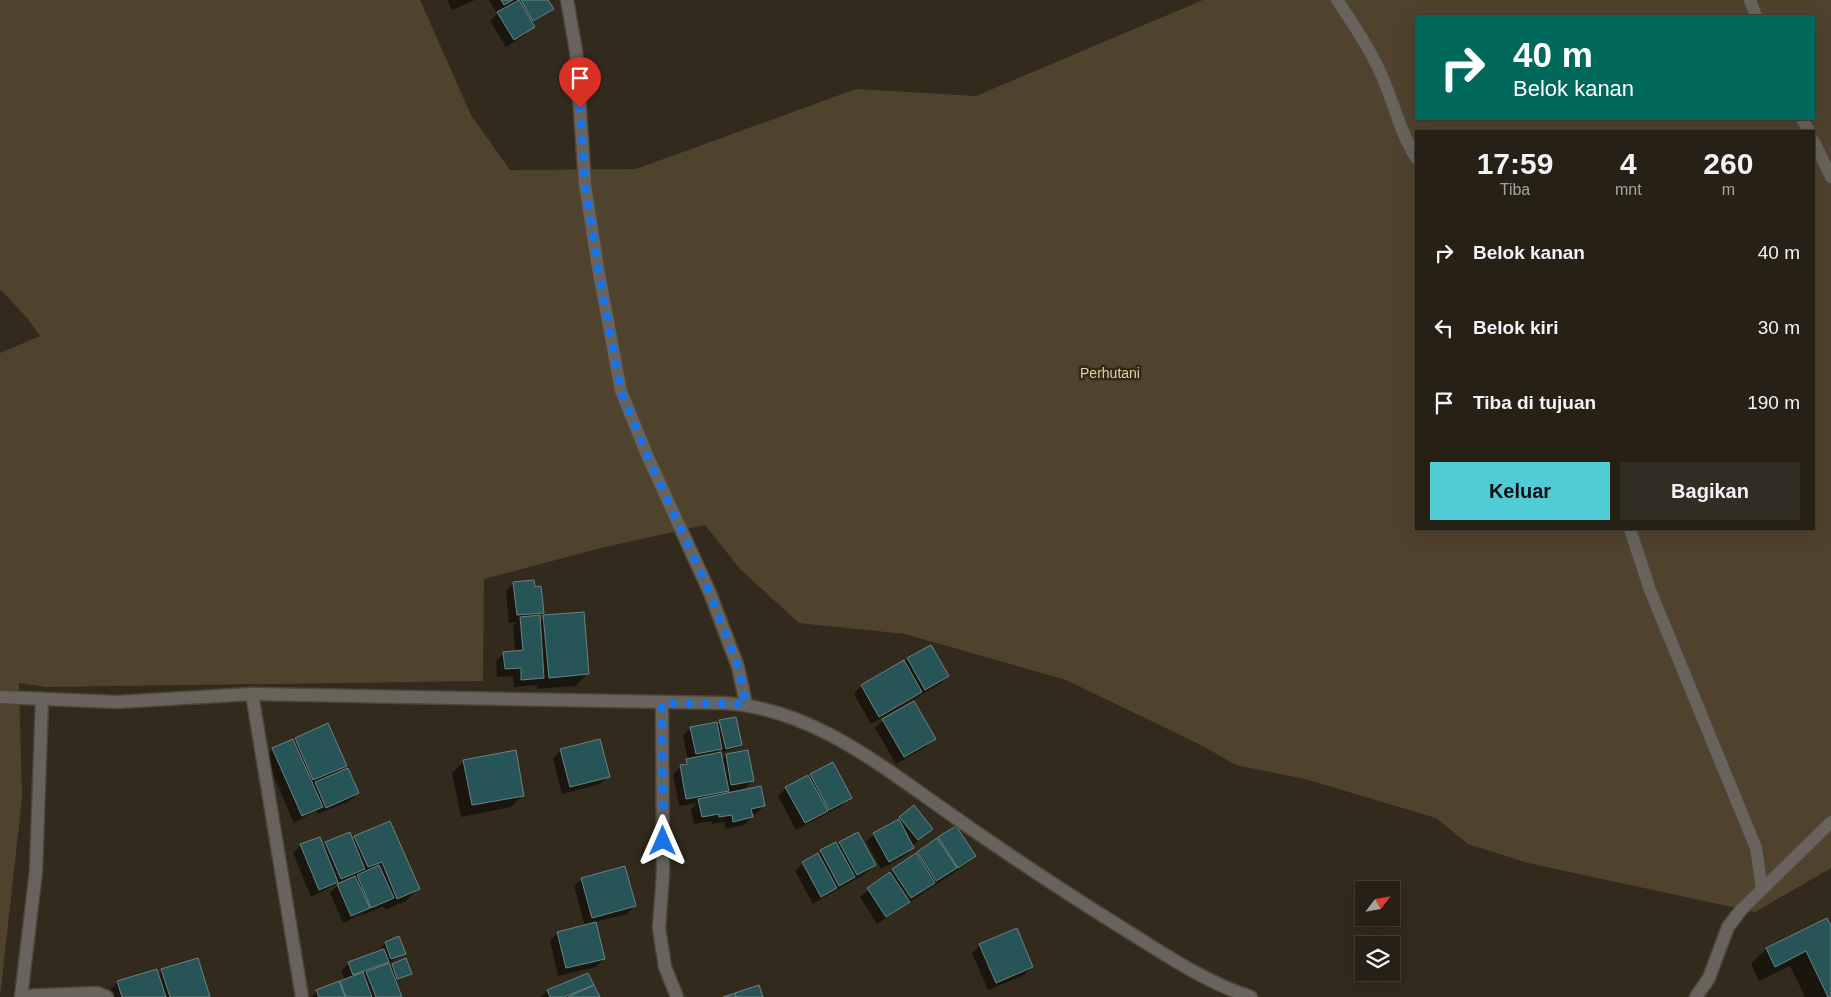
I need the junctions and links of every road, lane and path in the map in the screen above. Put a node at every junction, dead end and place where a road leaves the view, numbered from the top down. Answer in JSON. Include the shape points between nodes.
{"nodes":[{"id":1,"x":567,"y":0,"type":"edge"},
{"id":2,"x":1337,"y":0,"type":"edge"},
{"id":3,"x":1750,"y":0,"type":"edge"},
{"id":4,"x":1756,"y":15,"type":"edge"},
{"id":5,"x":1815,"y":144,"type":"edge"},
{"id":6,"x":1415,"y":156,"type":"edge"},
{"id":7,"x":1831,"y":178,"type":"edge"},
{"id":8,"x":1630,"y":530,"type":"edge"},
{"id":9,"x":252,"y":694,"type":"junction"},
{"id":10,"x":0,"y":697,"type":"edge"},
{"id":11,"x":42,"y":699,"type":"junction"},
{"id":12,"x":662,"y":703,"type":"junction"},
{"id":13,"x":746,"y":704,"type":"junction"},
{"id":14,"x":1831,"y":822,"type":"edge"},
{"id":15,"x":1762,"y":889,"type":"junction"},
{"id":16,"x":22,"y":997,"type":"edge"},
{"id":17,"x":106,"y":997,"type":"edge"},
{"id":18,"x":302,"y":997,"type":"edge"},
{"id":19,"x":677,"y":997,"type":"edge"},
{"id":20,"x":1251,"y":997,"type":"edge"},
{"id":21,"x":1696,"y":997,"type":"edge"}],
"edges":[{"from":1,"to":13,"type":"street","via":[[576,51],[585,184],[621,391],[710,593],[738,667]]},
{"from":2,"to":6,"type":"street","via":[[1370,49],[1404,137]]},
{"from":3,"to":4,"type":"street"},
{"from":5,"to":7,"type":"street"},
{"from":8,"to":15,"type":"street","via":[[1650,590],[1756,848]]},
{"from":9,"to":11,"type":"street","via":[[117,702]]},
{"from":9,"to":12,"type":"street"},
{"from":9,"to":18,"type":"street"},
{"from":10,"to":11,"type":"street"},
{"from":11,"to":16,"type":"street","via":[[36,871]]},
{"from":12,"to":13,"type":"street"},
{"from":12,"to":19,"type":"street","via":[[663,873],[659,928],[665,967]]},
{"from":13,"to":20,"type":"street","via":[[809,724],[876,760],[1041,878],[1196,974]]},
{"from":14,"to":15,"type":"street"},
{"from":15,"to":21,"type":"street","via":[[1728,927],[1709,978]]},
{"from":16,"to":17,"type":"street","via":[[97,993]]}]}
